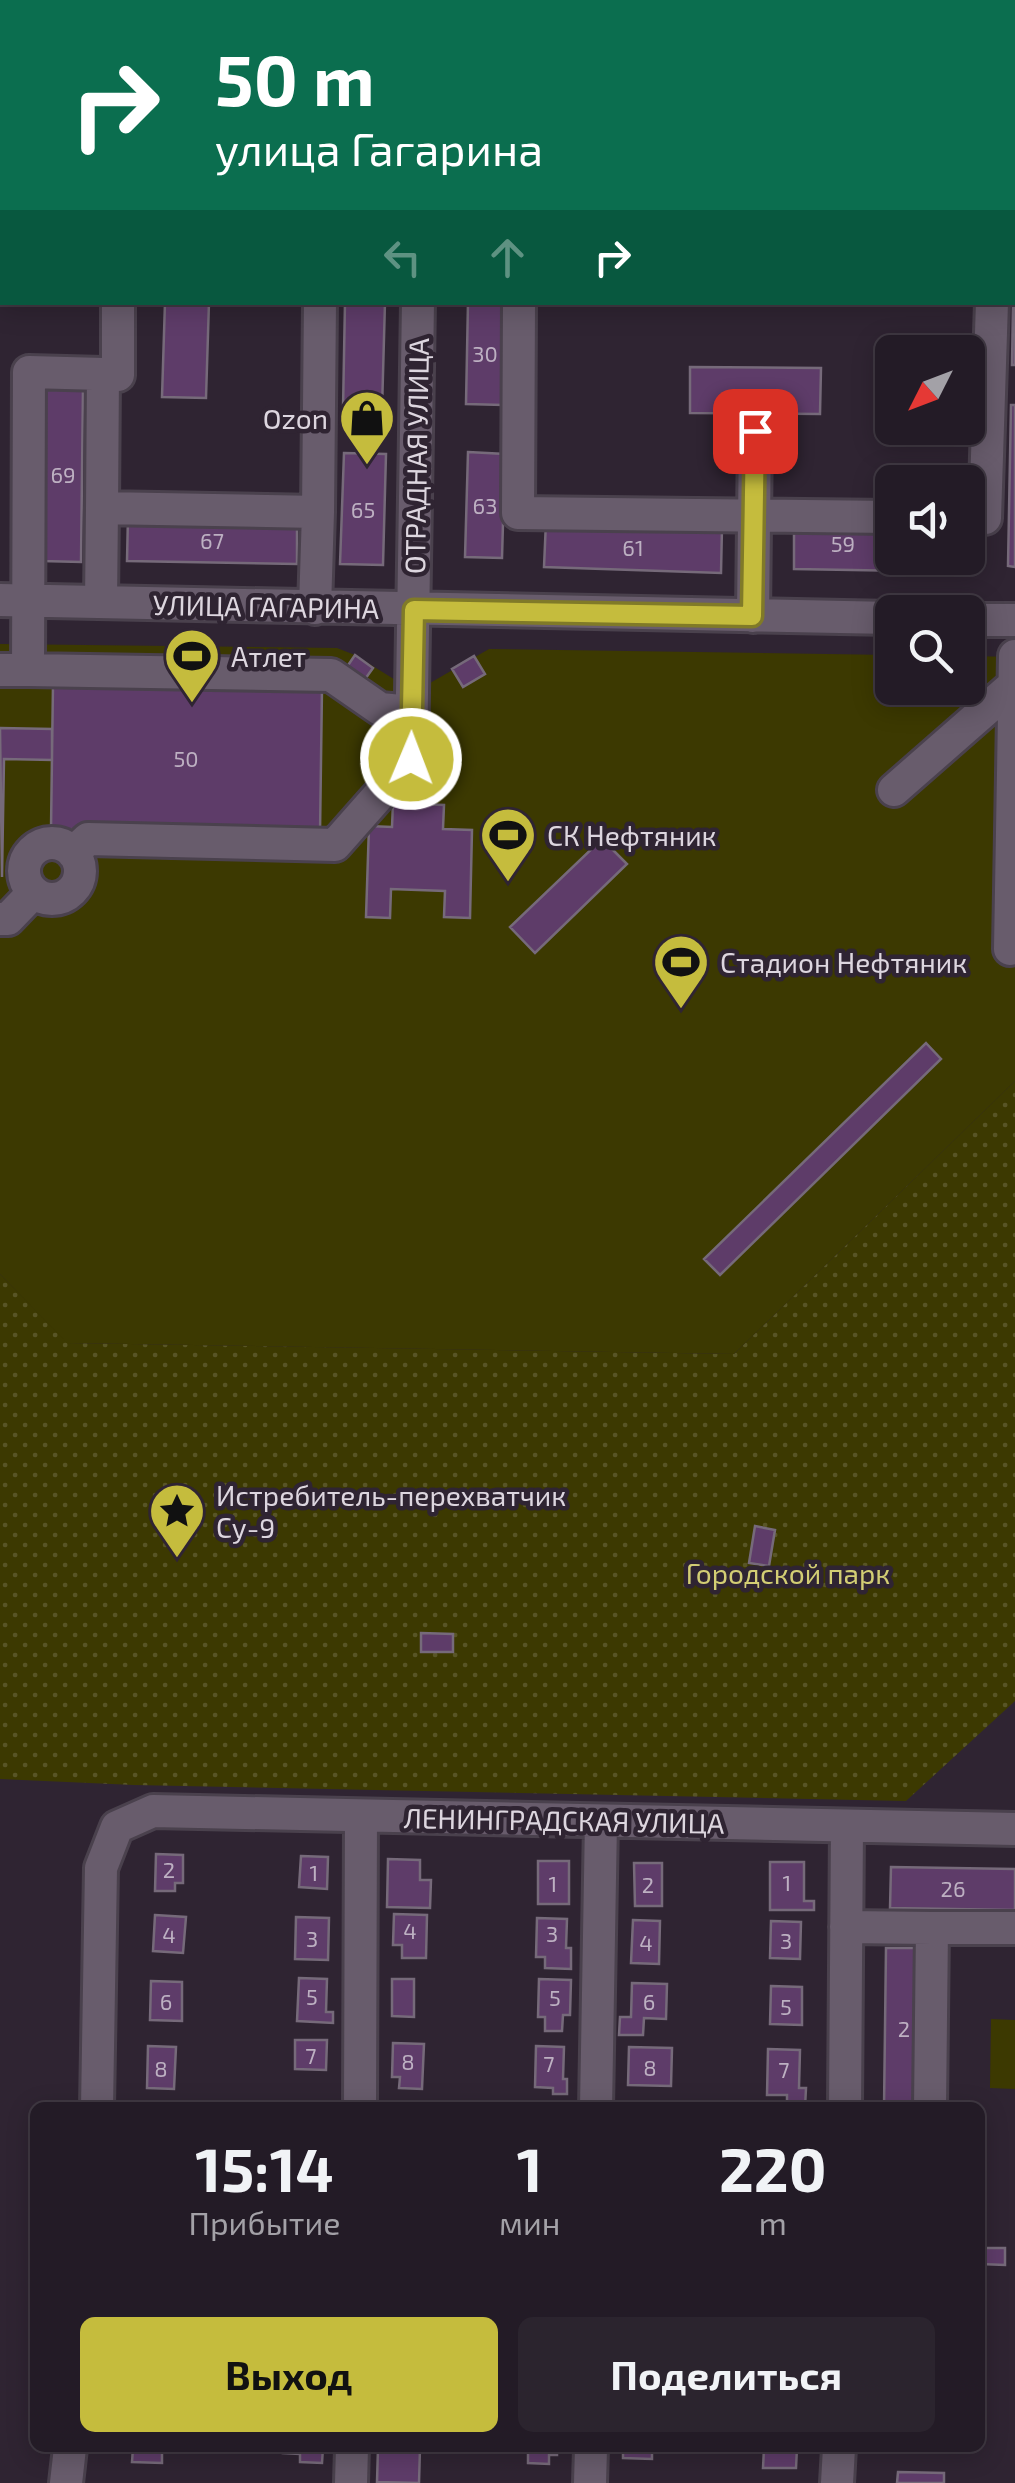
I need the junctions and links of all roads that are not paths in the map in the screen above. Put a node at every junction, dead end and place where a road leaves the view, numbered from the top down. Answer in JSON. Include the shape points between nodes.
{"nodes":[{"id":1,"x":118,"y":305,"type":"edge"},
{"id":2,"x":320,"y":305,"type":"edge"},
{"id":3,"x":418,"y":305,"type":"edge"},
{"id":4,"x":520,"y":305,"type":"edge"},
{"id":5,"x":992,"y":305,"type":"edge"},
{"id":6,"x":14,"y":372,"type":"edge"},
{"id":7,"x":103,"y":374,"type":"junction"},
{"id":8,"x":755,"y":431,"type":"dead end"},
{"id":9,"x":14,"y":506,"type":"edge"},
{"id":10,"x":102,"y":508,"type":"junction"},
{"id":11,"x":318,"y":512,"type":"junction"},
{"id":12,"x":754,"y":515,"type":"junction"},
{"id":13,"x":875,"y":517,"type":"edge"},
{"id":14,"x":985,"y":518,"type":"edge"},
{"id":15,"x":14,"y":600,"type":"edge"},
{"id":16,"x":100,"y":602,"type":"junction"},
{"id":17,"x":315,"y":608,"type":"junction"},
{"id":18,"x":414,"y":610,"type":"junction"},
{"id":19,"x":752,"y":616,"type":"junction"},
{"id":20,"x":875,"y":618,"type":"edge"},
{"id":21,"x":985,"y":620,"type":"edge"},
{"id":22,"x":1015,"y":620,"type":"edge"},
{"id":23,"x":1015,"y":656,"type":"edge"},
{"id":24,"x":14,"y":670,"type":"edge"},
{"id":25,"x":1015,"y":684,"type":"edge"},
{"id":26,"x":412,"y":712,"type":"junction"},
{"id":27,"x":894,"y":790,"type":"dead end"},
{"id":28,"x":0,"y":920,"type":"edge"},
{"id":29,"x":1010,"y":949,"type":"dead end"},
{"id":30,"x":361,"y":1817,"type":"junction"},
{"id":31,"x":601,"y":1821,"type":"junction"},
{"id":32,"x":847,"y":1826,"type":"junction"},
{"id":33,"x":1015,"y":1829,"type":"edge"},
{"id":34,"x":846,"y":1927,"type":"junction"},
{"id":35,"x":932,"y":1928,"type":"junction"},
{"id":36,"x":1015,"y":1928,"type":"edge"},
{"id":37,"x":96,"y":2102,"type":"edge"},
{"id":38,"x":360,"y":2102,"type":"edge"},
{"id":39,"x":596,"y":2102,"type":"edge"},
{"id":40,"x":845,"y":2102,"type":"edge"},
{"id":41,"x":930,"y":2102,"type":"edge"},
{"id":42,"x":70,"y":2452,"type":"edge"},
{"id":43,"x":352,"y":2452,"type":"edge"},
{"id":44,"x":591,"y":2452,"type":"edge"},
{"id":45,"x":838,"y":2452,"type":"edge"},
{"id":46,"x":66,"y":2483,"type":"edge"},
{"id":47,"x":351,"y":2483,"type":"edge"},
{"id":48,"x":590,"y":2483,"type":"edge"},
{"id":49,"x":838,"y":2483,"type":"edge"}],
"edges":[{"from":1,"to":7,"type":"street","via":[[118,375]]},
{"from":2,"to":11,"type":"street"},
{"from":3,"to":18,"type":"street","name":"ОТРАДНАЯ УЛИЦА"},
{"from":4,"to":12,"type":"street","via":[[518,513]]},
{"from":5,"to":14,"type":"street"},
{"from":6,"to":7,"type":"street"},
{"from":6,"to":9,"type":"street"},
{"from":7,"to":10,"type":"street"},
{"from":8,"to":12,"type":"street"},
{"from":9,"to":15,"type":"street"},
{"from":10,"to":11,"type":"street"},
{"from":10,"to":16,"type":"street"},
{"from":11,"to":17,"type":"street"},
{"from":12,"to":13,"type":"street"},
{"from":12,"to":19,"type":"street"},
{"from":15,"to":16,"type":"street","name":"УЛИЦА ГАГАРИНА"},
{"from":15,"to":24,"type":"street"},
{"from":16,"to":17,"type":"street","name":"УЛИЦА ГАГАРИНА"},
{"from":17,"to":18,"type":"street","name":"УЛИЦА ГАГАРИНА"},
{"from":18,"to":19,"type":"street","name":"УЛИЦА ГАГАРИНА"},
{"from":18,"to":26,"type":"street","name":"ОТРАДНАЯ УЛИЦА"},
{"from":19,"to":20,"type":"street","name":"УЛИЦА ГАГАРИНА"},
{"from":21,"to":22,"type":"street"},
{"from":23,"to":25,"type":"street"},
{"from":24,"to":26,"type":"street","via":[[332,675],[380,709]]},
{"from":25,"to":27,"type":"street"},
{"from":25,"to":29,"type":"street"},
{"from":26,"to":28,"type":"street","name":"ОТРАДНАЯ УЛИЦА","via":[[411,759],[335,845],[88,839],[74,853],[79,880],[68,894],[50,899],[34,892],[8,920]]},
{"from":30,"to":31,"type":"street","name":"ЛЕНИНГРАДСКАЯ УЛИЦА"},
{"from":30,"to":37,"type":"street","name":"ЛЕНИНГРАДСКАЯ УЛИЦА","via":[[153,1811],[117,1827],[101,1868]]},
{"from":30,"to":38,"type":"street"},
{"from":31,"to":32,"type":"street","name":"ЛЕНИНГРАДСКАЯ УЛИЦА"},
{"from":31,"to":39,"type":"street"},
{"from":32,"to":33,"type":"street","name":"ЛЕНИНГРАДСКАЯ УЛИЦА"},
{"from":32,"to":34,"type":"street"},
{"from":34,"to":35,"type":"street"},
{"from":34,"to":40,"type":"street"},
{"from":35,"to":36,"type":"street"},
{"from":35,"to":41,"type":"street"},
{"from":42,"to":46,"type":"street"},
{"from":43,"to":47,"type":"street"},
{"from":44,"to":48,"type":"street"},
{"from":45,"to":49,"type":"street"}]}
